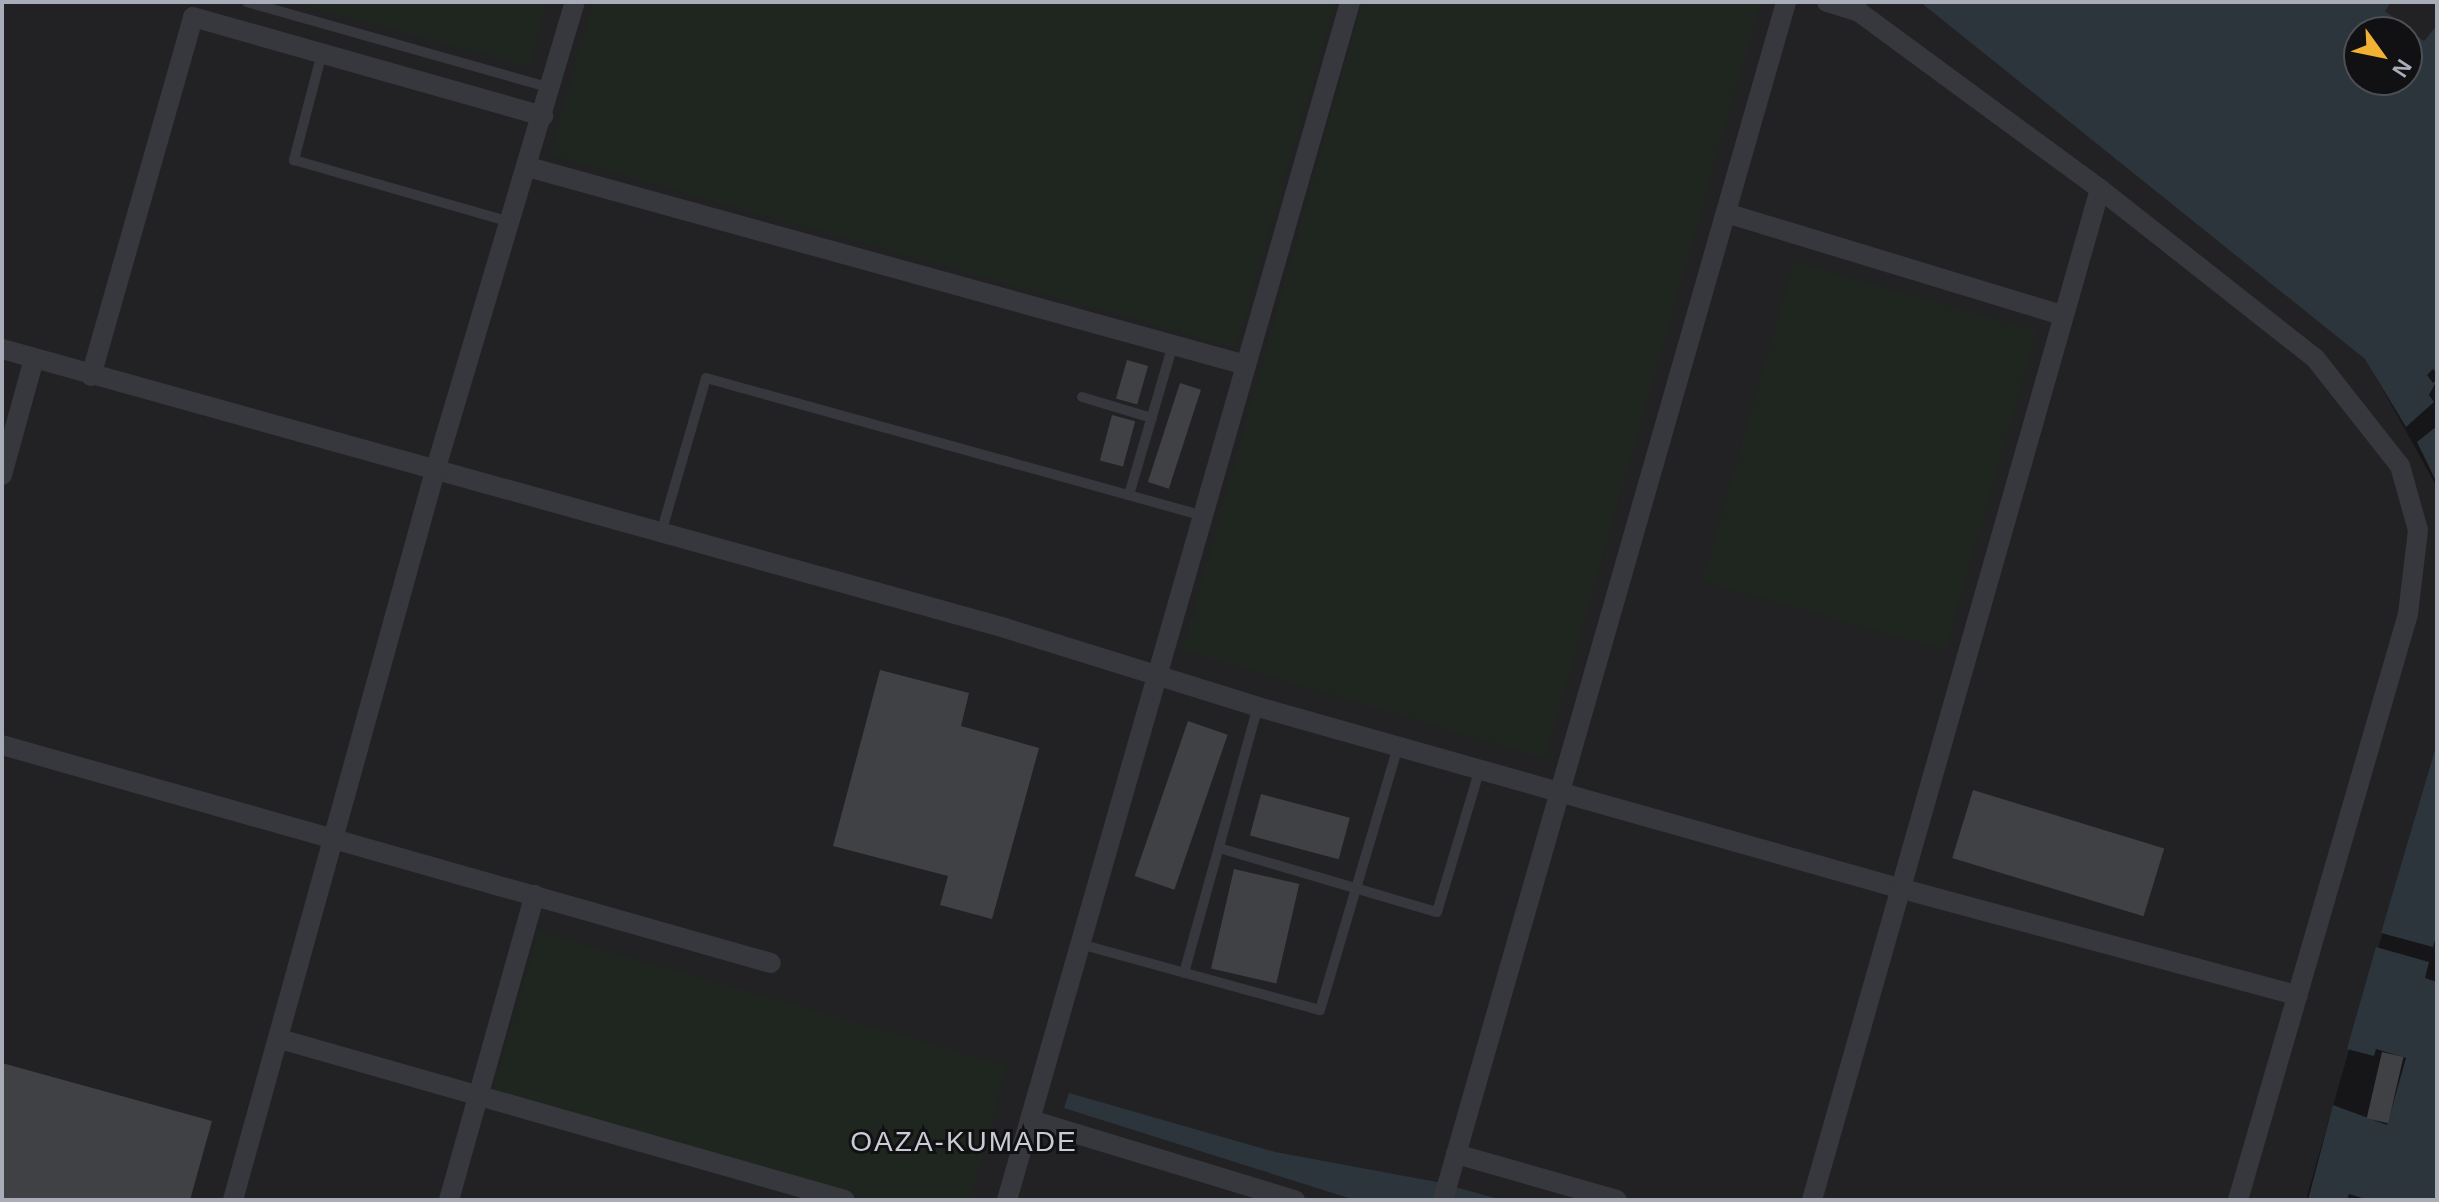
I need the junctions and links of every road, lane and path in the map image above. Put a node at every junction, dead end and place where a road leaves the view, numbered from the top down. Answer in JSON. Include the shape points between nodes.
{"nodes":[{"id":1,"x":247,"y":2,"type":"edge"},
{"id":2,"x":575,"y":2,"type":"edge"},
{"id":3,"x":1350,"y":2,"type":"edge"},
{"id":4,"x":1786,"y":2,"type":"edge"},
{"id":5,"x":1827,"y":2,"type":"edge"},
{"id":6,"x":322,"y":53,"type":"junction"},
{"id":7,"x":550,"y":88,"type":"junction"},
{"id":8,"x":543,"y":116,"type":"junction"},
{"id":9,"x":528,"y":167,"type":"junction"},
{"id":10,"x":2100,"y":189,"type":"junction"},
{"id":11,"x":1726,"y":213,"type":"junction"},
{"id":12,"x":511,"y":223,"type":"junction"},
{"id":13,"x":2062,"y":315,"type":"junction"},
{"id":14,"x":1173,"y":345,"type":"junction"},
{"id":15,"x":2,"y":349,"type":"edge"},
{"id":16,"x":34,"y":359,"type":"junction"},
{"id":17,"x":1246,"y":365,"type":"junction"},
{"id":18,"x":91,"y":376,"type":"junction"},
{"id":19,"x":1082,"y":397,"type":"dead end"},
{"id":20,"x":1152,"y":418,"type":"junction"},
{"id":21,"x":435,"y":471,"type":"junction"},
{"id":22,"x":2,"y":475,"type":"edge"},
{"id":23,"x":1129,"y":495,"type":"junction"},
{"id":24,"x":1204,"y":516,"type":"junction"},
{"id":25,"x":661,"y":533,"type":"junction"},
{"id":26,"x":1159,"y":675,"type":"junction"},
{"id":27,"x":1258,"y":707,"type":"junction"},
{"id":28,"x":2,"y":745,"type":"edge"},
{"id":29,"x":1398,"y":746,"type":"junction"},
{"id":30,"x":1480,"y":769,"type":"junction"},
{"id":31,"x":1559,"y":792,"type":"junction"},
{"id":32,"x":337,"y":839,"type":"junction"},
{"id":33,"x":1219,"y":848,"type":"junction"},
{"id":34,"x":1356,"y":887,"type":"junction"},
{"id":35,"x":1899,"y":888,"type":"junction"},
{"id":36,"x":535,"y":895,"type":"junction"},
{"id":37,"x":1080,"y":944,"type":"junction"},
{"id":38,"x":771,"y":963,"type":"dead end"},
{"id":39,"x":1184,"y":973,"type":"junction"},
{"id":40,"x":2298,"y":996,"type":"junction"},
{"id":41,"x":280,"y":1039,"type":"junction"},
{"id":42,"x":478,"y":1096,"type":"junction"},
{"id":43,"x":1031,"y":1120,"type":"junction"},
{"id":44,"x":1456,"y":1154,"type":"junction"},
{"id":45,"x":1445,"y":1191,"type":"edge"},
{"id":46,"x":233,"y":1200,"type":"edge"},
{"id":47,"x":449,"y":1200,"type":"edge"},
{"id":48,"x":845,"y":1200,"type":"edge"},
{"id":49,"x":1007,"y":1200,"type":"edge"},
{"id":50,"x":1295,"y":1200,"type":"edge"},
{"id":51,"x":1617,"y":1200,"type":"edge"},
{"id":52,"x":1812,"y":1200,"type":"edge"},
{"id":53,"x":2238,"y":1200,"type":"edge"}],
"edges":[{"from":1,"to":7,"type":"lane"},
{"from":2,"to":7,"type":"street"},
{"from":3,"to":17,"type":"street"},
{"from":4,"to":11,"type":"street"},
{"from":5,"to":10,"type":"street","via":[[1859,12]]},
{"from":6,"to":8,"type":"street"},
{"from":6,"to":12,"type":"lane","via":[[294,160]]},
{"from":6,"to":18,"type":"street","via":[[193,17]]},
{"from":7,"to":8,"type":"street"},
{"from":8,"to":9,"type":"street"},
{"from":9,"to":12,"type":"street"},
{"from":9,"to":14,"type":"street"},
{"from":10,"to":13,"type":"street"},
{"from":10,"to":40,"type":"street","via":[[2315,358],[2400,466],[2418,530],[2408,614]]},
{"from":11,"to":13,"type":"street"},
{"from":11,"to":31,"type":"street"},
{"from":12,"to":21,"type":"street"},
{"from":13,"to":35,"type":"street"},
{"from":14,"to":17,"type":"street"},
{"from":14,"to":20,"type":"lane"},
{"from":15,"to":16,"type":"street"},
{"from":16,"to":18,"type":"street"},
{"from":16,"to":22,"type":"street"},
{"from":17,"to":24,"type":"street"},
{"from":18,"to":21,"type":"street"},
{"from":19,"to":20,"type":"lane"},
{"from":20,"to":23,"type":"lane"},
{"from":21,"to":25,"type":"street"},
{"from":21,"to":32,"type":"street"},
{"from":23,"to":24,"type":"lane"},
{"from":23,"to":25,"type":"lane","via":[[706,378]]},
{"from":24,"to":26,"type":"street"},
{"from":25,"to":26,"type":"street"},
{"from":26,"to":27,"type":"street"},
{"from":26,"to":37,"type":"street"},
{"from":27,"to":29,"type":"street"},
{"from":27,"to":33,"type":"lane"},
{"from":28,"to":32,"type":"street"},
{"from":29,"to":30,"type":"street"},
{"from":29,"to":34,"type":"lane"},
{"from":30,"to":31,"type":"street"},
{"from":30,"to":34,"type":"lane","via":[[1437,912]]},
{"from":31,"to":35,"type":"street"},
{"from":31,"to":44,"type":"street"},
{"from":32,"to":36,"type":"street"},
{"from":32,"to":41,"type":"street"},
{"from":33,"to":34,"type":"lane"},
{"from":33,"to":39,"type":"lane"},
{"from":34,"to":39,"type":"lane","via":[[1320,1010]]},
{"from":35,"to":40,"type":"street"},
{"from":35,"to":52,"type":"street"},
{"from":36,"to":38,"type":"street"},
{"from":36,"to":42,"type":"street"},
{"from":37,"to":39,"type":"lane"},
{"from":37,"to":43,"type":"street"},
{"from":40,"to":53,"type":"street"},
{"from":41,"to":42,"type":"street"},
{"from":41,"to":46,"type":"street"},
{"from":42,"to":47,"type":"street"},
{"from":42,"to":48,"type":"street"},
{"from":43,"to":49,"type":"street"},
{"from":43,"to":50,"type":"street"},
{"from":44,"to":45,"type":"street"},
{"from":44,"to":51,"type":"street"}]}
